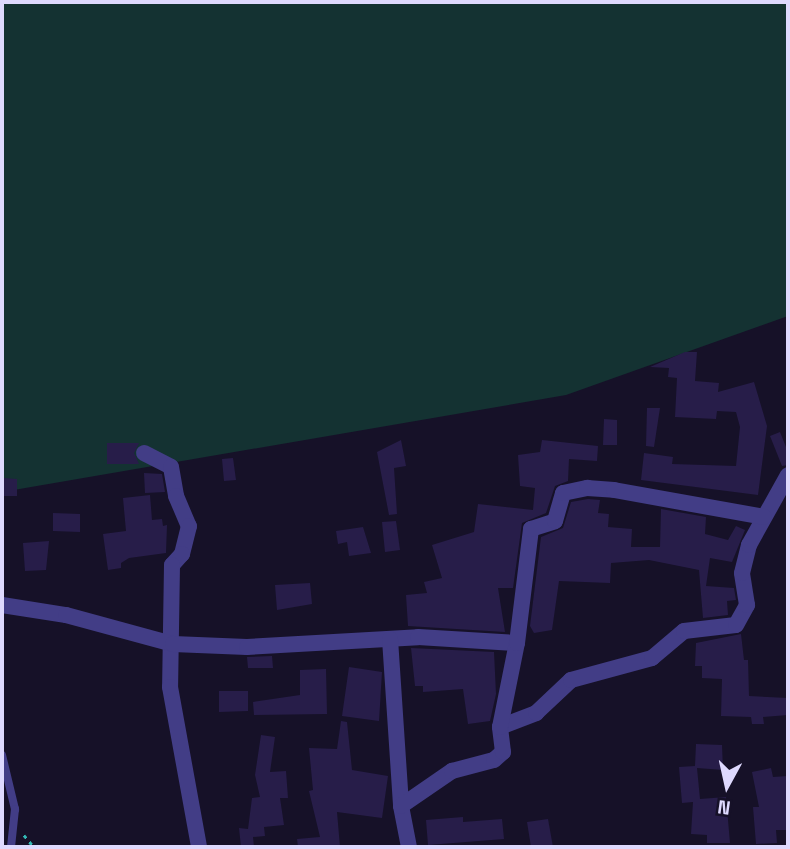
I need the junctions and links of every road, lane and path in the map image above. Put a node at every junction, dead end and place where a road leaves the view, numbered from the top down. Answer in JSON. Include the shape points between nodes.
{"nodes":[{"id":1,"x":144,"y":453,"type":"dead end"},
{"id":2,"x":788,"y":475,"type":"edge"},
{"id":3,"x":764,"y":517,"type":"junction"},
{"id":4,"x":2,"y":605,"type":"edge"},
{"id":5,"x":390,"y":639,"type":"junction"},
{"id":6,"x":517,"y":643,"type":"junction"},
{"id":7,"x":173,"y":644,"type":"junction"},
{"id":8,"x":500,"y":727,"type":"junction"},
{"id":9,"x":2,"y":755,"type":"edge"},
{"id":10,"x":401,"y":806,"type":"junction"},
{"id":11,"x":10,"y":847,"type":"edge"},
{"id":12,"x":199,"y":847,"type":"edge"},
{"id":13,"x":409,"y":847,"type":"edge"}],
"edges":[{"from":1,"to":7,"type":"street","via":[[171,467],[176,496],[189,527],[183,554],[172,565]]},
{"from":2,"to":3,"type":"street"},
{"from":3,"to":6,"type":"street","via":[[614,490],[587,488],[563,493],[555,521],[531,529]]},
{"from":3,"to":8,"type":"street","via":[[744,559],[742,583],[747,606],[736,625],[684,631],[652,658],[571,680],[536,713]]},
{"from":4,"to":7,"type":"street","via":[[66,615]]},
{"from":5,"to":6,"type":"street"},
{"from":5,"to":7,"type":"street","via":[[247,647]]},
{"from":5,"to":10,"type":"street"},
{"from":6,"to":8,"type":"street"},
{"from":7,"to":12,"type":"street","via":[[173,718]]},
{"from":8,"to":10,"type":"street","via":[[504,748],[498,758],[452,771]]},
{"from":9,"to":11,"type":"lane","via":[[15,810]]},
{"from":10,"to":13,"type":"street"}]}
